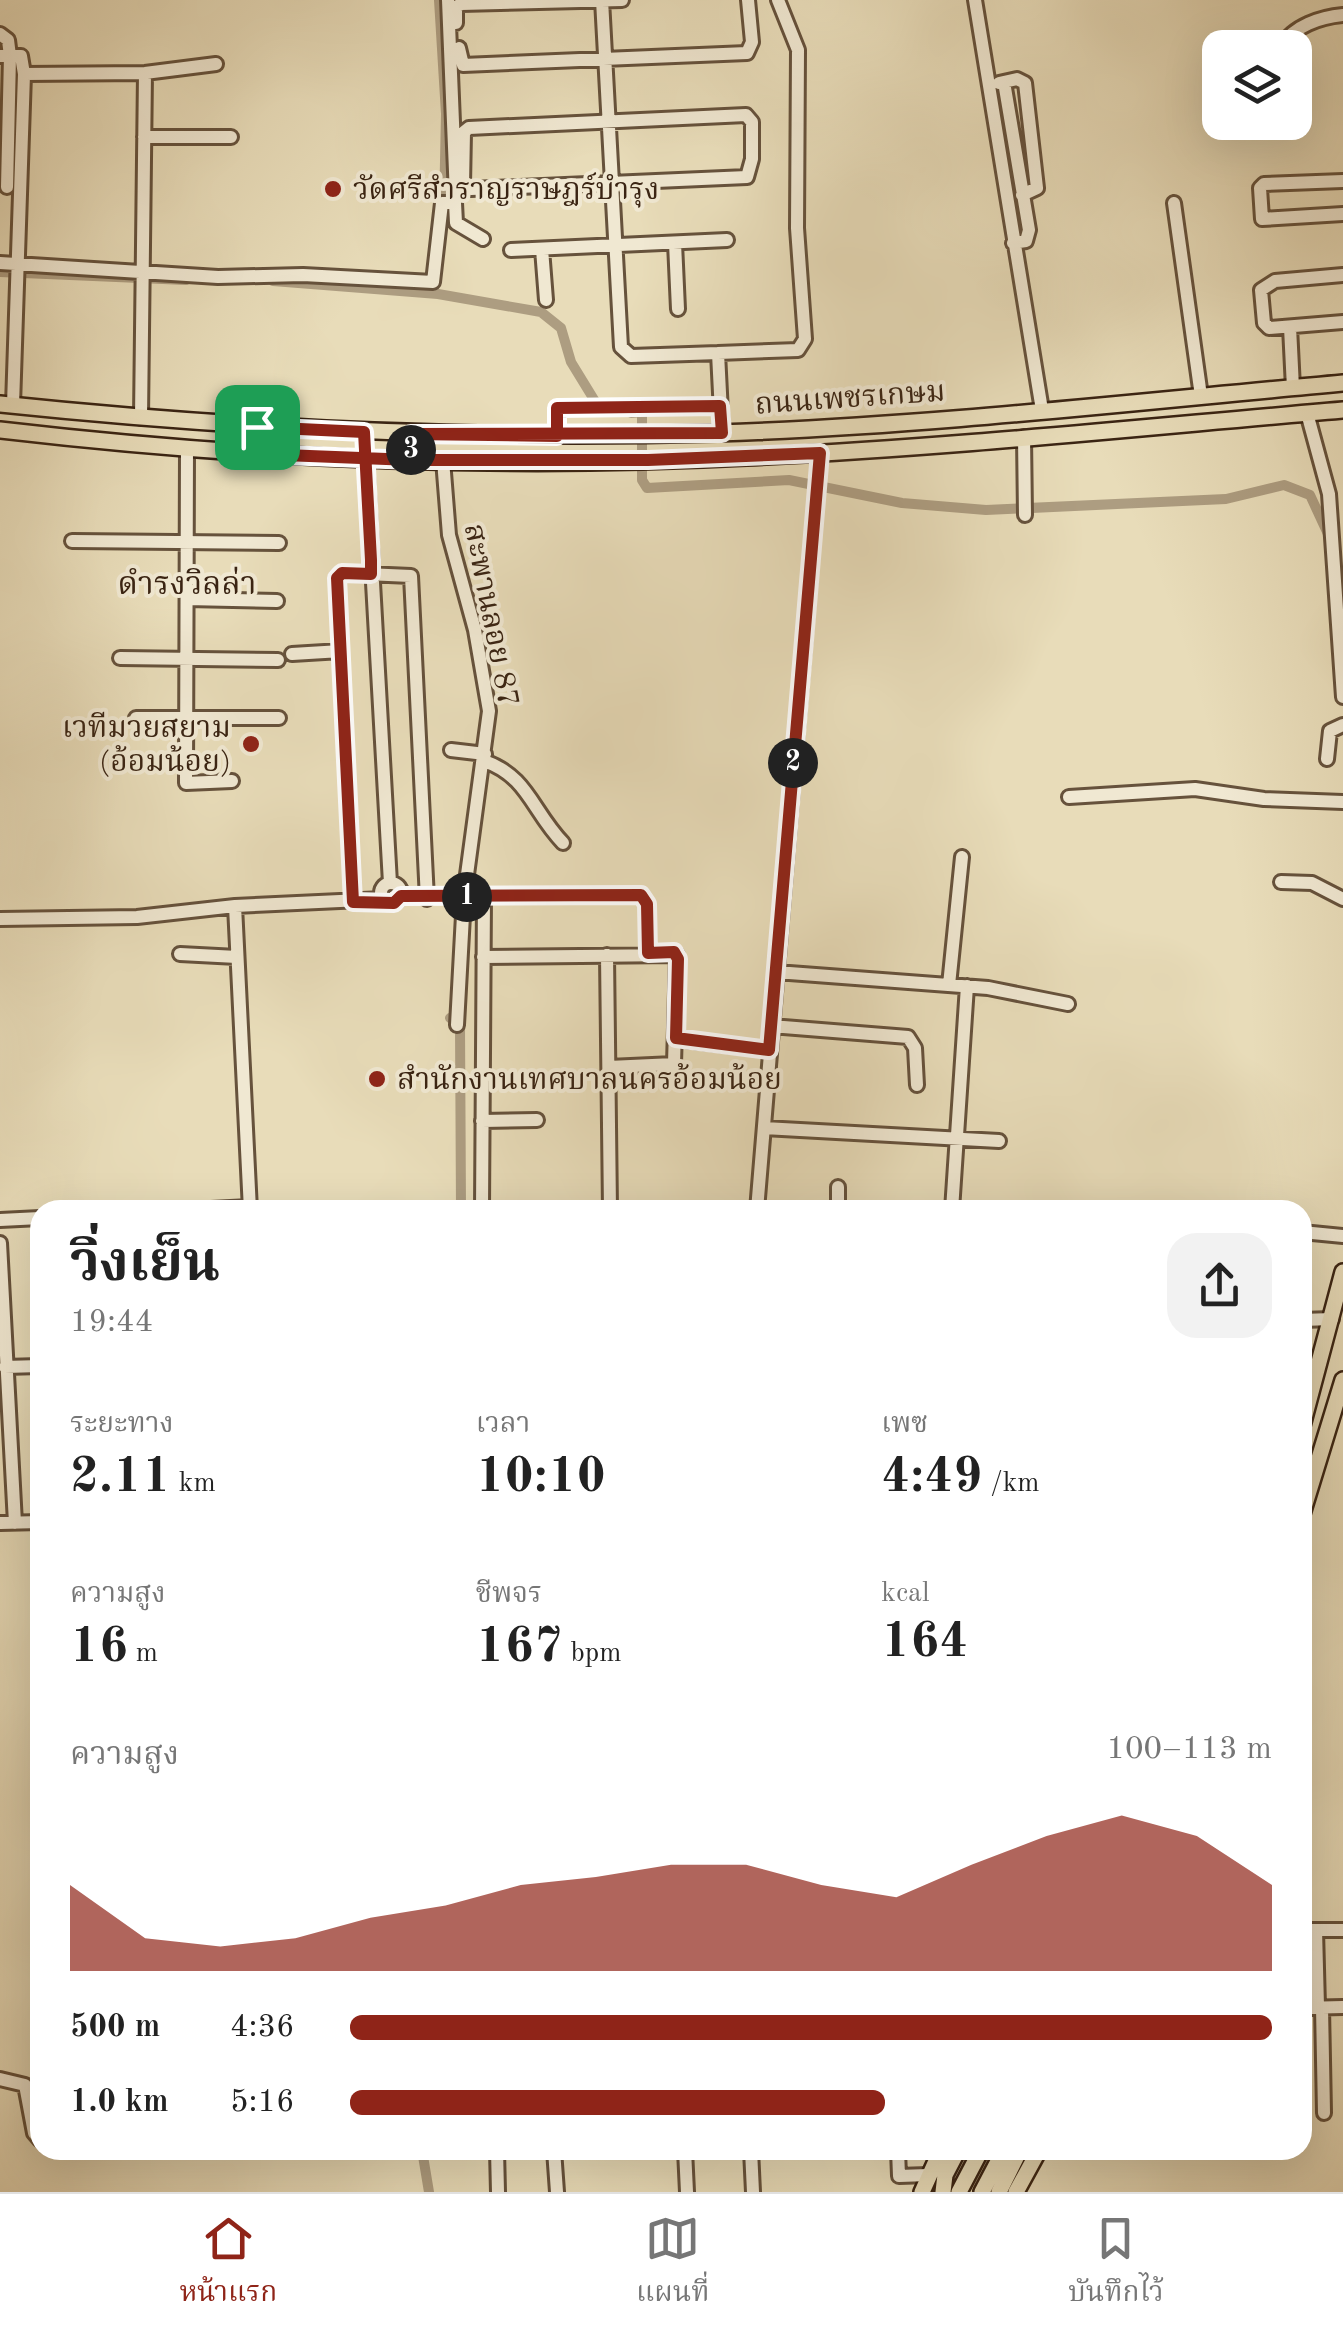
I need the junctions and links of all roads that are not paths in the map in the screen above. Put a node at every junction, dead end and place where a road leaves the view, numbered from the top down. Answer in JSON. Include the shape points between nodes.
{"nodes":[{"id":1,"x":448,"y":0,"type":"edge"},
{"id":2,"x":622,"y":0,"type":"edge"},
{"id":3,"x":748,"y":0,"type":"edge"},
{"id":4,"x":778,"y":0,"type":"edge"},
{"id":5,"x":974,"y":0,"type":"edge"},
{"id":6,"x":602,"y":1,"type":"edge"},
{"id":7,"x":1343,"y":16,"type":"edge"},
{"id":8,"x":1299,"y":30,"type":"edge"},
{"id":9,"x":0,"y":34,"type":"edge"},
{"id":10,"x":5,"y":56,"type":"edge"},
{"id":11,"x":604,"y":61,"type":"junction"},
{"id":12,"x":216,"y":64,"type":"dead end"},
{"id":13,"x":146,"y":72,"type":"junction"},
{"id":14,"x":24,"y":74,"type":"junction"},
{"id":15,"x":1004,"y":82,"type":"junction"},
{"id":16,"x":987,"y":84,"type":"junction"},
{"id":17,"x":4,"y":96,"type":"edge"},
{"id":18,"x":608,"y":123,"type":"junction"},
{"id":19,"x":144,"y":137,"type":"junction"},
{"id":20,"x":231,"y":137,"type":"dead end"},
{"id":21,"x":1343,"y":181,"type":"edge"},
{"id":22,"x":610,"y":185,"type":"junction"},
{"id":23,"x":7,"y":187,"type":"dead end"},
{"id":24,"x":1022,"y":195,"type":"junction"},
{"id":25,"x":450,"y":203,"type":"junction"},
{"id":26,"x":1174,"y":204,"type":"dead end"},
{"id":27,"x":1343,"y":214,"type":"edge"},
{"id":28,"x":483,"y":240,"type":"dead end"},
{"id":29,"x":727,"y":240,"type":"dead end"},
{"id":30,"x":675,"y":243,"type":"junction"},
{"id":31,"x":1014,"y":244,"type":"junction"},
{"id":32,"x":612,"y":246,"type":"junction"},
{"id":33,"x":542,"y":249,"type":"junction"},
{"id":34,"x":510,"y":250,"type":"dead end"},
{"id":35,"x":0,"y":262,"type":"edge"},
{"id":36,"x":17,"y":269,"type":"junction"},
{"id":37,"x":1343,"y":275,"type":"edge"},
{"id":38,"x":142,"y":277,"type":"junction"},
{"id":39,"x":546,"y":300,"type":"dead end"},
{"id":40,"x":678,"y":309,"type":"dead end"},
{"id":41,"x":1343,"y":322,"type":"edge"},
{"id":42,"x":1290,"y":327,"type":"junction"},
{"id":43,"x":718,"y":353,"type":"junction"},
{"id":44,"x":1343,"y":384,"type":"edge"},
{"id":45,"x":1292,"y":388,"type":"junction"},
{"id":46,"x":1200,"y":396,"type":"junction"},
{"id":47,"x":6,"y":404,"type":"edge"},
{"id":48,"x":720,"y":406,"type":"junction"},
{"id":49,"x":1042,"y":410,"type":"junction"},
{"id":50,"x":1343,"y":410,"type":"edge"},
{"id":51,"x":1307,"y":413,"type":"junction"},
{"id":52,"x":141,"y":418,"type":"junction"},
{"id":53,"x":257,"y":427,"type":"junction"},
{"id":54,"x":0,"y":430,"type":"edge"},
{"id":55,"x":364,"y":432,"type":"junction"},
{"id":56,"x":722,"y":433,"type":"junction"},
{"id":57,"x":411,"y":434,"type":"junction"},
{"id":58,"x":557,"y":436,"type":"junction"},
{"id":59,"x":1024,"y":436,"type":"junction"},
{"id":60,"x":187,"y":450,"type":"junction"},
{"id":61,"x":258,"y":454,"type":"junction"},
{"id":62,"x":366,"y":459,"type":"junction"},
{"id":63,"x":412,"y":460,"type":"junction"},
{"id":64,"x":444,"y":460,"type":"junction"},
{"id":65,"x":819,"y":462,"type":"junction"},
{"id":66,"x":1025,"y":515,"type":"dead end"},
{"id":67,"x":72,"y":541,"type":"dead end"},
{"id":68,"x":187,"y":542,"type":"junction"},
{"id":69,"x":279,"y":542,"type":"dead end"},
{"id":70,"x":371,"y":574,"type":"junction"},
{"id":71,"x":187,"y":600,"type":"junction"},
{"id":72,"x":277,"y":601,"type":"dead end"},
{"id":73,"x":342,"y":651,"type":"junction"},
{"id":74,"x":292,"y":654,"type":"dead end"},
{"id":75,"x":120,"y":658,"type":"dead end"},
{"id":76,"x":186,"y":660,"type":"junction"},
{"id":77,"x":278,"y":660,"type":"dead end"},
{"id":78,"x":1343,"y":696,"type":"edge"},
{"id":79,"x":136,"y":718,"type":"dead end"},
{"id":80,"x":186,"y":718,"type":"junction"},
{"id":81,"x":279,"y":718,"type":"dead end"},
{"id":82,"x":1343,"y":724,"type":"edge"},
{"id":83,"x":451,"y":750,"type":"dead end"},
{"id":84,"x":484,"y":758,"type":"junction"},
{"id":85,"x":1327,"y":759,"type":"dead end"},
{"id":86,"x":232,"y":781,"type":"dead end"},
{"id":87,"x":1069,"y":797,"type":"dead end"},
{"id":88,"x":1343,"y":802,"type":"edge"},
{"id":89,"x":563,"y":844,"type":"dead end"},
{"id":90,"x":962,"y":858,"type":"dead end"},
{"id":91,"x":1281,"y":882,"type":"dead end"},
{"id":92,"x":390,"y":883,"type":"junction"},
{"id":93,"x":401,"y":896,"type":"junction"},
{"id":94,"x":484,"y":896,"type":"junction"},
{"id":95,"x":464,"y":897,"type":"junction"},
{"id":96,"x":1343,"y":898,"type":"edge"},
{"id":97,"x":383,"y":899,"type":"junction"},
{"id":98,"x":427,"y":899,"type":"junction"},
{"id":99,"x":353,"y":902,"type":"junction"},
{"id":100,"x":235,"y":906,"type":"junction"},
{"id":101,"x":0,"y":919,"type":"edge"},
{"id":102,"x":648,"y":953,"type":"junction"},
{"id":103,"x":180,"y":954,"type":"dead end"},
{"id":104,"x":607,"y":955,"type":"junction"},
{"id":105,"x":237,"y":957,"type":"junction"},
{"id":106,"x":482,"y":957,"type":"junction"},
{"id":107,"x":776,"y":972,"type":"junction"},
{"id":108,"x":949,"y":984,"type":"junction"},
{"id":109,"x":968,"y":986,"type":"junction"},
{"id":110,"x":1068,"y":1004,"type":"dead end"},
{"id":111,"x":457,"y":1024,"type":"dead end"},
{"id":112,"x":771,"y":1026,"type":"junction"},
{"id":113,"x":676,"y":1038,"type":"junction"},
{"id":114,"x":769,"y":1050,"type":"junction"},
{"id":115,"x":609,"y":1067,"type":"junction"},
{"id":116,"x":918,"y":1085,"type":"dead end"},
{"id":117,"x":537,"y":1120,"type":"dead end"},
{"id":118,"x":482,"y":1121,"type":"junction"},
{"id":119,"x":764,"y":1128,"type":"junction"},
{"id":120,"x":957,"y":1142,"type":"junction"},
{"id":121,"x":999,"y":1142,"type":"dead end"},
{"id":122,"x":838,"y":1187,"type":"dead end"},
{"id":123,"x":250,"y":1200,"type":"edge"},
{"id":124,"x":482,"y":1200,"type":"edge"},
{"id":125,"x":610,"y":1200,"type":"edge"},
{"id":126,"x":759,"y":1200,"type":"edge"},
{"id":127,"x":838,"y":1200,"type":"edge"},
{"id":128,"x":953,"y":1200,"type":"edge"},
{"id":129,"x":30,"y":1218,"type":"edge"},
{"id":130,"x":0,"y":1220,"type":"edge"},
{"id":131,"x":1312,"y":1233,"type":"edge"},
{"id":132,"x":1343,"y":1236,"type":"edge"},
{"id":133,"x":0,"y":1243,"type":"edge"},
{"id":134,"x":1343,"y":1272,"type":"edge"},
{"id":135,"x":1332,"y":1318,"type":"junction"},
{"id":136,"x":1312,"y":1319,"type":"edge"},
{"id":137,"x":30,"y":1366,"type":"edge"},
{"id":138,"x":6,"y":1367,"type":"junction"},
{"id":139,"x":1343,"y":1380,"type":"edge"},
{"id":140,"x":1312,"y":1390,"type":"edge"},
{"id":141,"x":1312,"y":1481,"type":"edge"},
{"id":142,"x":8,"y":1523,"type":"edge"},
{"id":143,"x":1312,"y":1930,"type":"edge"},
{"id":144,"x":1343,"y":1930,"type":"edge"},
{"id":145,"x":1312,"y":1951,"type":"edge"},
{"id":146,"x":1312,"y":2007,"type":"edge"},
{"id":147,"x":1320,"y":2007,"type":"junction"},
{"id":148,"x":1343,"y":2007,"type":"edge"},
{"id":149,"x":0,"y":2079,"type":"edge"},
{"id":150,"x":30,"y":2105,"type":"edge"},
{"id":151,"x":1324,"y":2113,"type":"dead end"},
{"id":152,"x":496,"y":2160,"type":"edge"},
{"id":153,"x":555,"y":2160,"type":"edge"},
{"id":154,"x":685,"y":2160,"type":"edge"},
{"id":155,"x":752,"y":2160,"type":"edge"},
{"id":156,"x":898,"y":2160,"type":"edge"},
{"id":157,"x":936,"y":2160,"type":"edge"},
{"id":158,"x":953,"y":2160,"type":"edge"},
{"id":159,"x":976,"y":2160,"type":"edge"},
{"id":160,"x":999,"y":2160,"type":"edge"},
{"id":161,"x":1015,"y":2160,"type":"edge"},
{"id":162,"x":1034,"y":2160,"type":"edge"},
{"id":163,"x":928,"y":2174,"type":"junction"},
{"id":164,"x":498,"y":2192,"type":"edge"},
{"id":165,"x":557,"y":2192,"type":"edge"},
{"id":166,"x":687,"y":2192,"type":"edge"},
{"id":167,"x":754,"y":2192,"type":"edge"},
{"id":168,"x":922,"y":2192,"type":"edge"},
{"id":169,"x":943,"y":2192,"type":"edge"},
{"id":170,"x":959,"y":2192,"type":"edge"},
{"id":171,"x":982,"y":2192,"type":"edge"},
{"id":172,"x":999,"y":2192,"type":"edge"},
{"id":173,"x":1016,"y":2192,"type":"edge"}],
"edges":[{"from":1,"to":25,"type":"street"},
{"from":2,"to":6,"type":"street"},
{"from":3,"to":11,"type":"street","via":[[748,53]]},
{"from":4,"to":43,"type":"street","via":[[798,50],[805,339],[798,350]]},
{"from":5,"to":16,"type":"street"},
{"from":6,"to":11,"type":"street"},
{"from":6,"to":11,"type":"street","via":[[462,4],[455,11],[463,66]]},
{"from":7,"to":8,"type":"street","via":[[1326,16]]},
{"from":9,"to":10,"type":"street","via":[[8,40]]},
{"from":10,"to":14,"type":"street","via":[[21,56]]},
{"from":10,"to":17,"type":"street"},
{"from":11,"to":18,"type":"street"},
{"from":12,"to":13,"type":"street"},
{"from":13,"to":14,"type":"street"},
{"from":13,"to":19,"type":"street"},
{"from":14,"to":36,"type":"street"},
{"from":15,"to":16,"type":"street"},
{"from":15,"to":24,"type":"street"},
{"from":15,"to":24,"type":"street","via":[[1025,84],[1036,188]]},
{"from":16,"to":31,"type":"street"},
{"from":17,"to":23,"type":"street"},
{"from":18,"to":22,"type":"street"},
{"from":18,"to":22,"type":"street","via":[[736,115],[752,122],[747,177]]},
{"from":18,"to":22,"type":"street","via":[[469,128],[463,185],[471,190]]},
{"from":19,"to":20,"type":"street"},
{"from":19,"to":38,"type":"street"},
{"from":21,"to":27,"type":"street","via":[[1260,188],[1262,219]]},
{"from":22,"to":32,"type":"street"},
{"from":24,"to":31,"type":"street","via":[[1028,237]]},
{"from":25,"to":28,"type":"street","via":[[456,223]]},
{"from":25,"to":38,"type":"street","via":[[430,284],[338,276]]},
{"from":26,"to":46,"type":"street"},
{"from":29,"to":30,"type":"street"},
{"from":30,"to":32,"type":"street"},
{"from":30,"to":40,"type":"street"},
{"from":31,"to":49,"type":"street"},
{"from":32,"to":33,"type":"street"},
{"from":32,"to":43,"type":"street","via":[[624,353]]},
{"from":33,"to":34,"type":"street"},
{"from":33,"to":39,"type":"street"},
{"from":35,"to":36,"type":"street"},
{"from":36,"to":38,"type":"street"},
{"from":36,"to":47,"type":"street"},
{"from":37,"to":42,"type":"street","via":[[1263,286],[1266,326]]},
{"from":38,"to":52,"type":"street"},
{"from":41,"to":42,"type":"street"},
{"from":42,"to":45,"type":"street"},
{"from":43,"to":48,"type":"street"},
{"from":44,"to":45,"type":"main road","name":"ถนนเพชรเกษม"},
{"from":45,"to":46,"type":"main road","name":"ถนนเพชรเกษม"},
{"from":46,"to":49,"type":"main road","name":"ถนนเพชรเกษม"},
{"from":47,"to":52,"type":"main road","name":"ถนนเพชรเกษม"},
{"from":48,"to":56,"type":"street"},
{"from":48,"to":58,"type":"street","via":[[557,408]]},
{"from":49,"to":56,"type":"main road","name":"ถนนเพชรเกษม"},
{"from":50,"to":51,"type":"main road","name":"ถนนเพชรเกษม"},
{"from":51,"to":59,"type":"main road","name":"ถนนเพชรเกษม"},
{"from":51,"to":78,"type":"street","via":[[1330,494]]},
{"from":52,"to":53,"type":"main road","name":"ถนนเพชรเกษม"},
{"from":53,"to":55,"type":"main road","name":"ถนนเพชรเกษม"},
{"from":53,"to":61,"type":"main road"},
{"from":54,"to":60,"type":"main road","name":"ถนนเพชรเกษม"},
{"from":55,"to":57,"type":"main road","name":"ถนนเพชรเกษม"},
{"from":55,"to":62,"type":"main road"},
{"from":56,"to":58,"type":"main road","name":"ถนนเพชรเกษม"},
{"from":57,"to":58,"type":"main road","name":"ถนนเพชรเกษม"},
{"from":57,"to":63,"type":"main road"},
{"from":59,"to":65,"type":"main road","name":"ถนนเพชรเกษม"},
{"from":59,"to":66,"type":"street"},
{"from":60,"to":61,"type":"main road","name":"ถนนเพชรเกษม"},
{"from":60,"to":68,"type":"street"},
{"from":61,"to":62,"type":"main road","name":"ถนนเพชรเกษม"},
{"from":62,"to":63,"type":"main road","name":"ถนนเพชรเกษม"},
{"from":62,"to":70,"type":"street"},
{"from":63,"to":64,"type":"main road","name":"ถนนเพชรเกษม"},
{"from":64,"to":65,"type":"main road","name":"ถนนเพชรเกษม"},
{"from":64,"to":84,"type":"street","name":"สะพานลอย 87","via":[[449,536],[489,711]]},
{"from":65,"to":107,"type":"street"},
{"from":67,"to":68,"type":"street"},
{"from":68,"to":69,"type":"street"},
{"from":68,"to":71,"type":"street"},
{"from":70,"to":73,"type":"street","via":[[337,578]]},
{"from":70,"to":92,"type":"street"},
{"from":70,"to":98,"type":"street","via":[[411,576]]},
{"from":71,"to":72,"type":"street"},
{"from":71,"to":76,"type":"street"},
{"from":73,"to":74,"type":"street"},
{"from":73,"to":99,"type":"street"},
{"from":75,"to":76,"type":"street"},
{"from":76,"to":77,"type":"street"},
{"from":76,"to":80,"type":"street"},
{"from":79,"to":80,"type":"street"},
{"from":80,"to":81,"type":"street"},
{"from":80,"to":86,"type":"street","via":[[186,783]]},
{"from":82,"to":85,"type":"street","via":[[1330,731]]},
{"from":83,"to":84,"type":"street"},
{"from":84,"to":89,"type":"street","via":[[512,772]]},
{"from":84,"to":95,"type":"street","name":"สะพานลอย 87"},
{"from":87,"to":88,"type":"street","via":[[1195,789]]},
{"from":90,"to":108,"type":"street"},
{"from":91,"to":96,"type":"street","via":[[1312,883]]},
{"from":92,"to":93,"type":"street"},
{"from":92,"to":97,"type":"street"},
{"from":93,"to":97,"type":"street","via":[[394,903]]},
{"from":93,"to":98,"type":"street"},
{"from":94,"to":95,"type":"street"},
{"from":94,"to":102,"type":"street","via":[[641,895]]},
{"from":94,"to":106,"type":"street"},
{"from":95,"to":98,"type":"street"},
{"from":95,"to":111,"type":"street","name":"สะพานลอย 87"},
{"from":97,"to":99,"type":"street"},
{"from":99,"to":100,"type":"street"},
{"from":100,"to":101,"type":"street","via":[[137,917]]},
{"from":100,"to":105,"type":"street"},
{"from":102,"to":104,"type":"street"},
{"from":102,"to":113,"type":"street","via":[[677,954]]},
{"from":103,"to":105,"type":"street"},
{"from":104,"to":106,"type":"street"},
{"from":104,"to":115,"type":"street"},
{"from":105,"to":123,"type":"street"},
{"from":106,"to":118,"type":"street"},
{"from":107,"to":108,"type":"street"},
{"from":107,"to":112,"type":"street"},
{"from":108,"to":109,"type":"street"},
{"from":109,"to":110,"type":"street"},
{"from":109,"to":120,"type":"street"},
{"from":112,"to":114,"type":"street"},
{"from":112,"to":116,"type":"street","via":[[908,1038]]},
{"from":113,"to":114,"type":"street"},
{"from":113,"to":115,"type":"street","via":[[671,1065]]},
{"from":114,"to":119,"type":"street"},
{"from":115,"to":125,"type":"street"},
{"from":117,"to":118,"type":"street"},
{"from":118,"to":124,"type":"street"},
{"from":119,"to":120,"type":"street"},
{"from":119,"to":126,"type":"street"},
{"from":120,"to":121,"type":"street"},
{"from":120,"to":128,"type":"street"},
{"from":122,"to":127,"type":"street"},
{"from":129,"to":130,"type":"street"},
{"from":131,"to":132,"type":"street"},
{"from":133,"to":138,"type":"street"},
{"from":134,"to":135,"type":"main road"},
{"from":135,"to":136,"type":"street"},
{"from":135,"to":140,"type":"main road"},
{"from":137,"to":138,"type":"street"},
{"from":138,"to":142,"type":"street"},
{"from":139,"to":141,"type":"main road"},
{"from":143,"to":144,"type":"street"},
{"from":145,"to":147,"type":"street"},
{"from":146,"to":147,"type":"street"},
{"from":147,"to":148,"type":"street"},
{"from":147,"to":151,"type":"street"},
{"from":149,"to":150,"type":"street","via":[[23,2081]]},
{"from":152,"to":164,"type":"street"},
{"from":153,"to":165,"type":"street"},
{"from":154,"to":166,"type":"street"},
{"from":155,"to":167,"type":"street"},
{"from":156,"to":163,"type":"street","via":[[899,2176]]},
{"from":157,"to":163,"type":"main road"},
{"from":158,"to":169,"type":"main road"},
{"from":159,"to":170,"type":"main road"},
{"from":160,"to":171,"type":"main road"},
{"from":161,"to":172,"type":"main road"},
{"from":162,"to":173,"type":"main road"},
{"from":163,"to":168,"type":"main road"}]}
